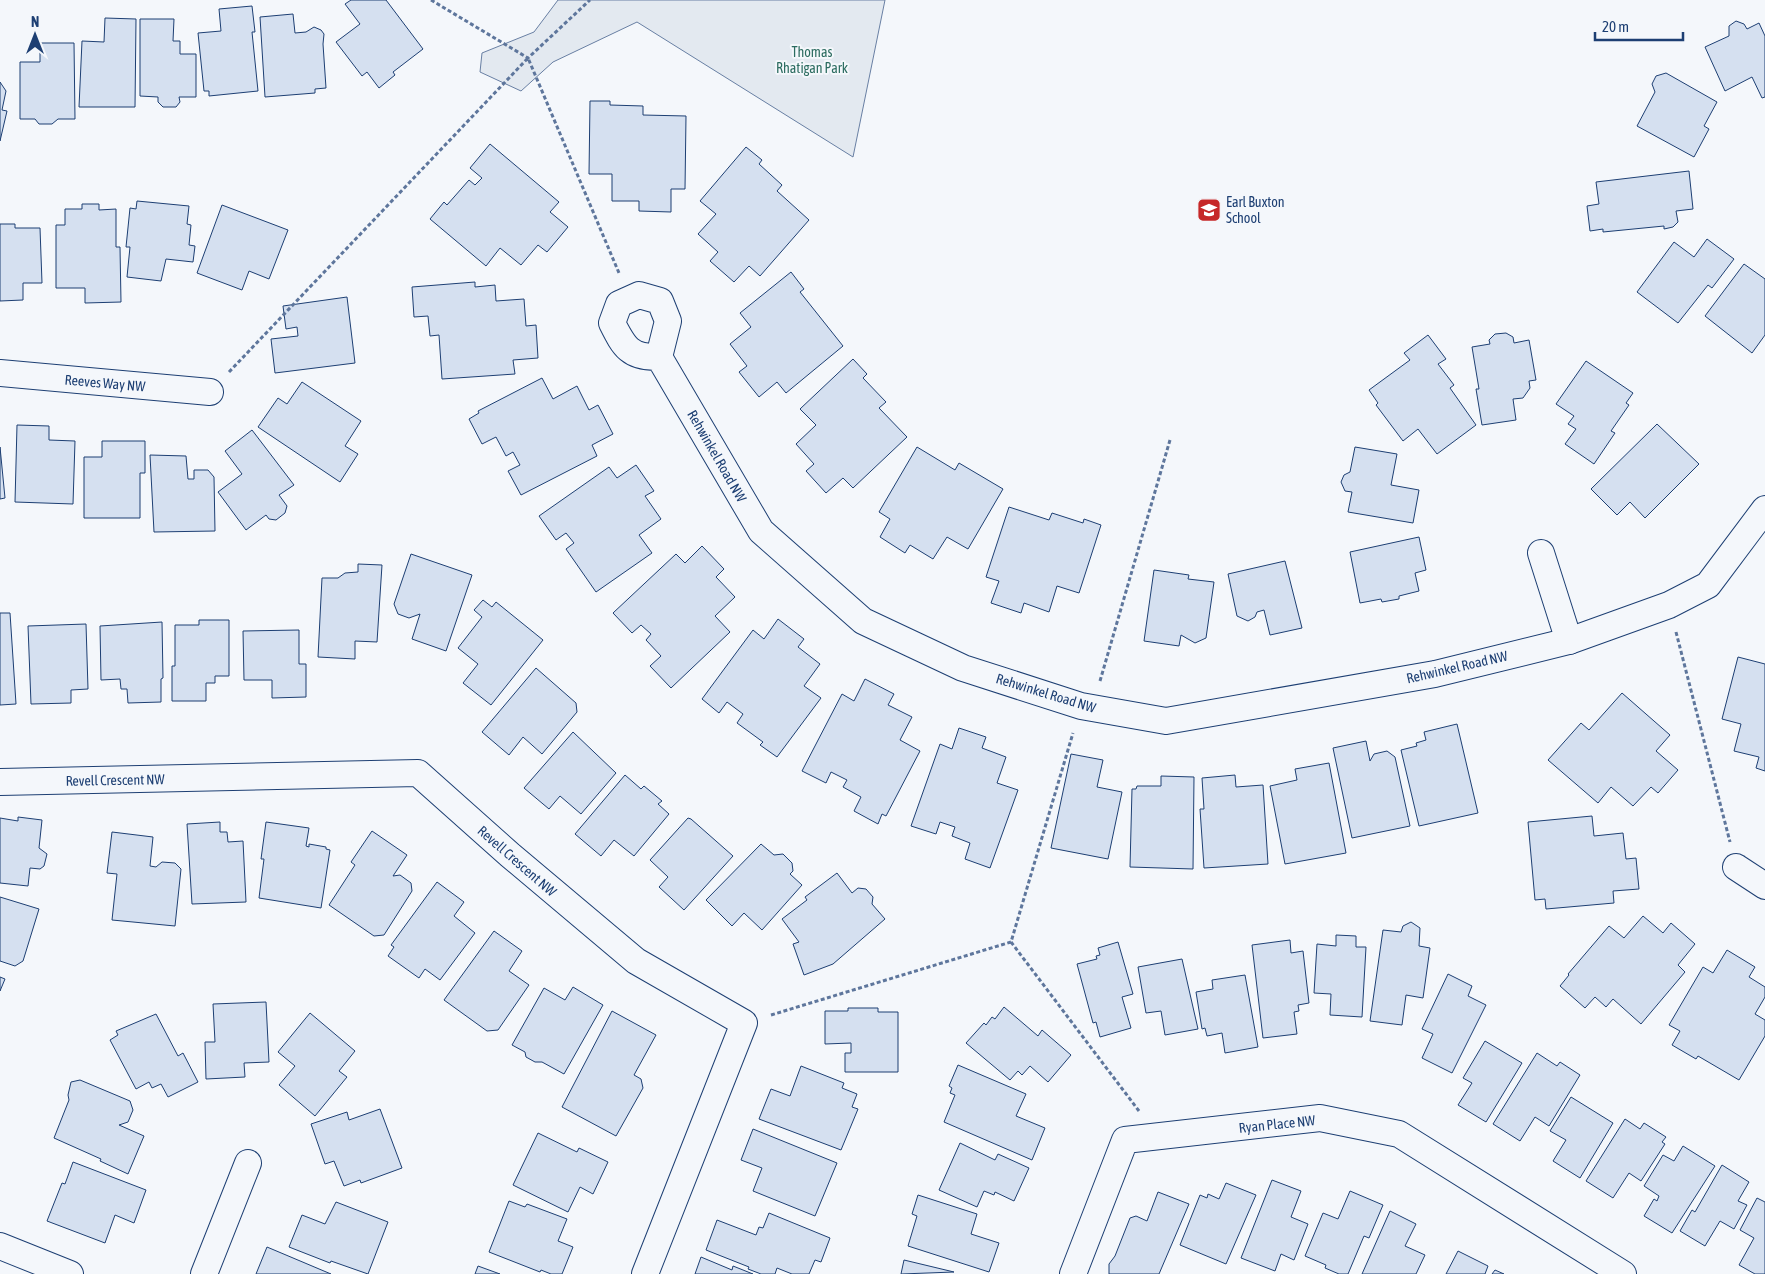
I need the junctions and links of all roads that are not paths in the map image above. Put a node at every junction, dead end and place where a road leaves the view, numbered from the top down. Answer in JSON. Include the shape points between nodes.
{"nodes":[{"id":1,"x":659,"y":356,"type":"junction"},
{"id":2,"x":0,"y":373,"type":"edge"},
{"id":3,"x":210,"y":392,"type":"road end"},
{"id":4,"x":1765,"y":509,"type":"edge"},
{"id":5,"x":1541,"y":553,"type":"dead end"},
{"id":6,"x":1569,"y":641,"type":"junction"},
{"id":7,"x":0,"y":782,"type":"edge"},
{"id":8,"x":1736,"y":867,"type":"road end"},
{"id":9,"x":1765,"y":886,"type":"edge"},
{"id":10,"x":248,"y":1163,"type":"dead end"},
{"id":11,"x":0,"y":1246,"type":"edge"},
{"id":12,"x":70,"y":1274,"type":"edge"},
{"id":13,"x":204,"y":1274,"type":"edge"},
{"id":14,"x":645,"y":1274,"type":"edge"},
{"id":15,"x":1073,"y":1274,"type":"edge"},
{"id":16,"x":1623,"y":1274,"type":"edge"}],
"edges":[{"from":1,"to":1,"type":"street","via":[[668,321],[660,301],[639,295],[619,304],[612,323],[623,346],[643,358]]},
{"from":1,"to":6,"type":"street","name":"Rehwinkel Road NW","via":[[761,531],[863,621],[963,668],[1087,707],[1166,721],[1435,674]]},
{"from":2,"to":3,"type":"street","name":"Reeves Way NW"},
{"from":4,"to":6,"type":"street","name":"Rehwinkel Road NW","via":[[1708,585],[1669,605]]},
{"from":5,"to":6,"type":"street"},
{"from":7,"to":14,"type":"street","name":"Revell Crescent NW","via":[[418,773],[636,962],[744,1023]]},
{"from":8,"to":9,"type":"street"},
{"from":10,"to":13,"type":"street"},
{"from":11,"to":12,"type":"street"},
{"from":15,"to":16,"type":"street","name":"Ryan Place NW","via":[[1125,1140],[1320,1118],[1399,1134]]}]}
